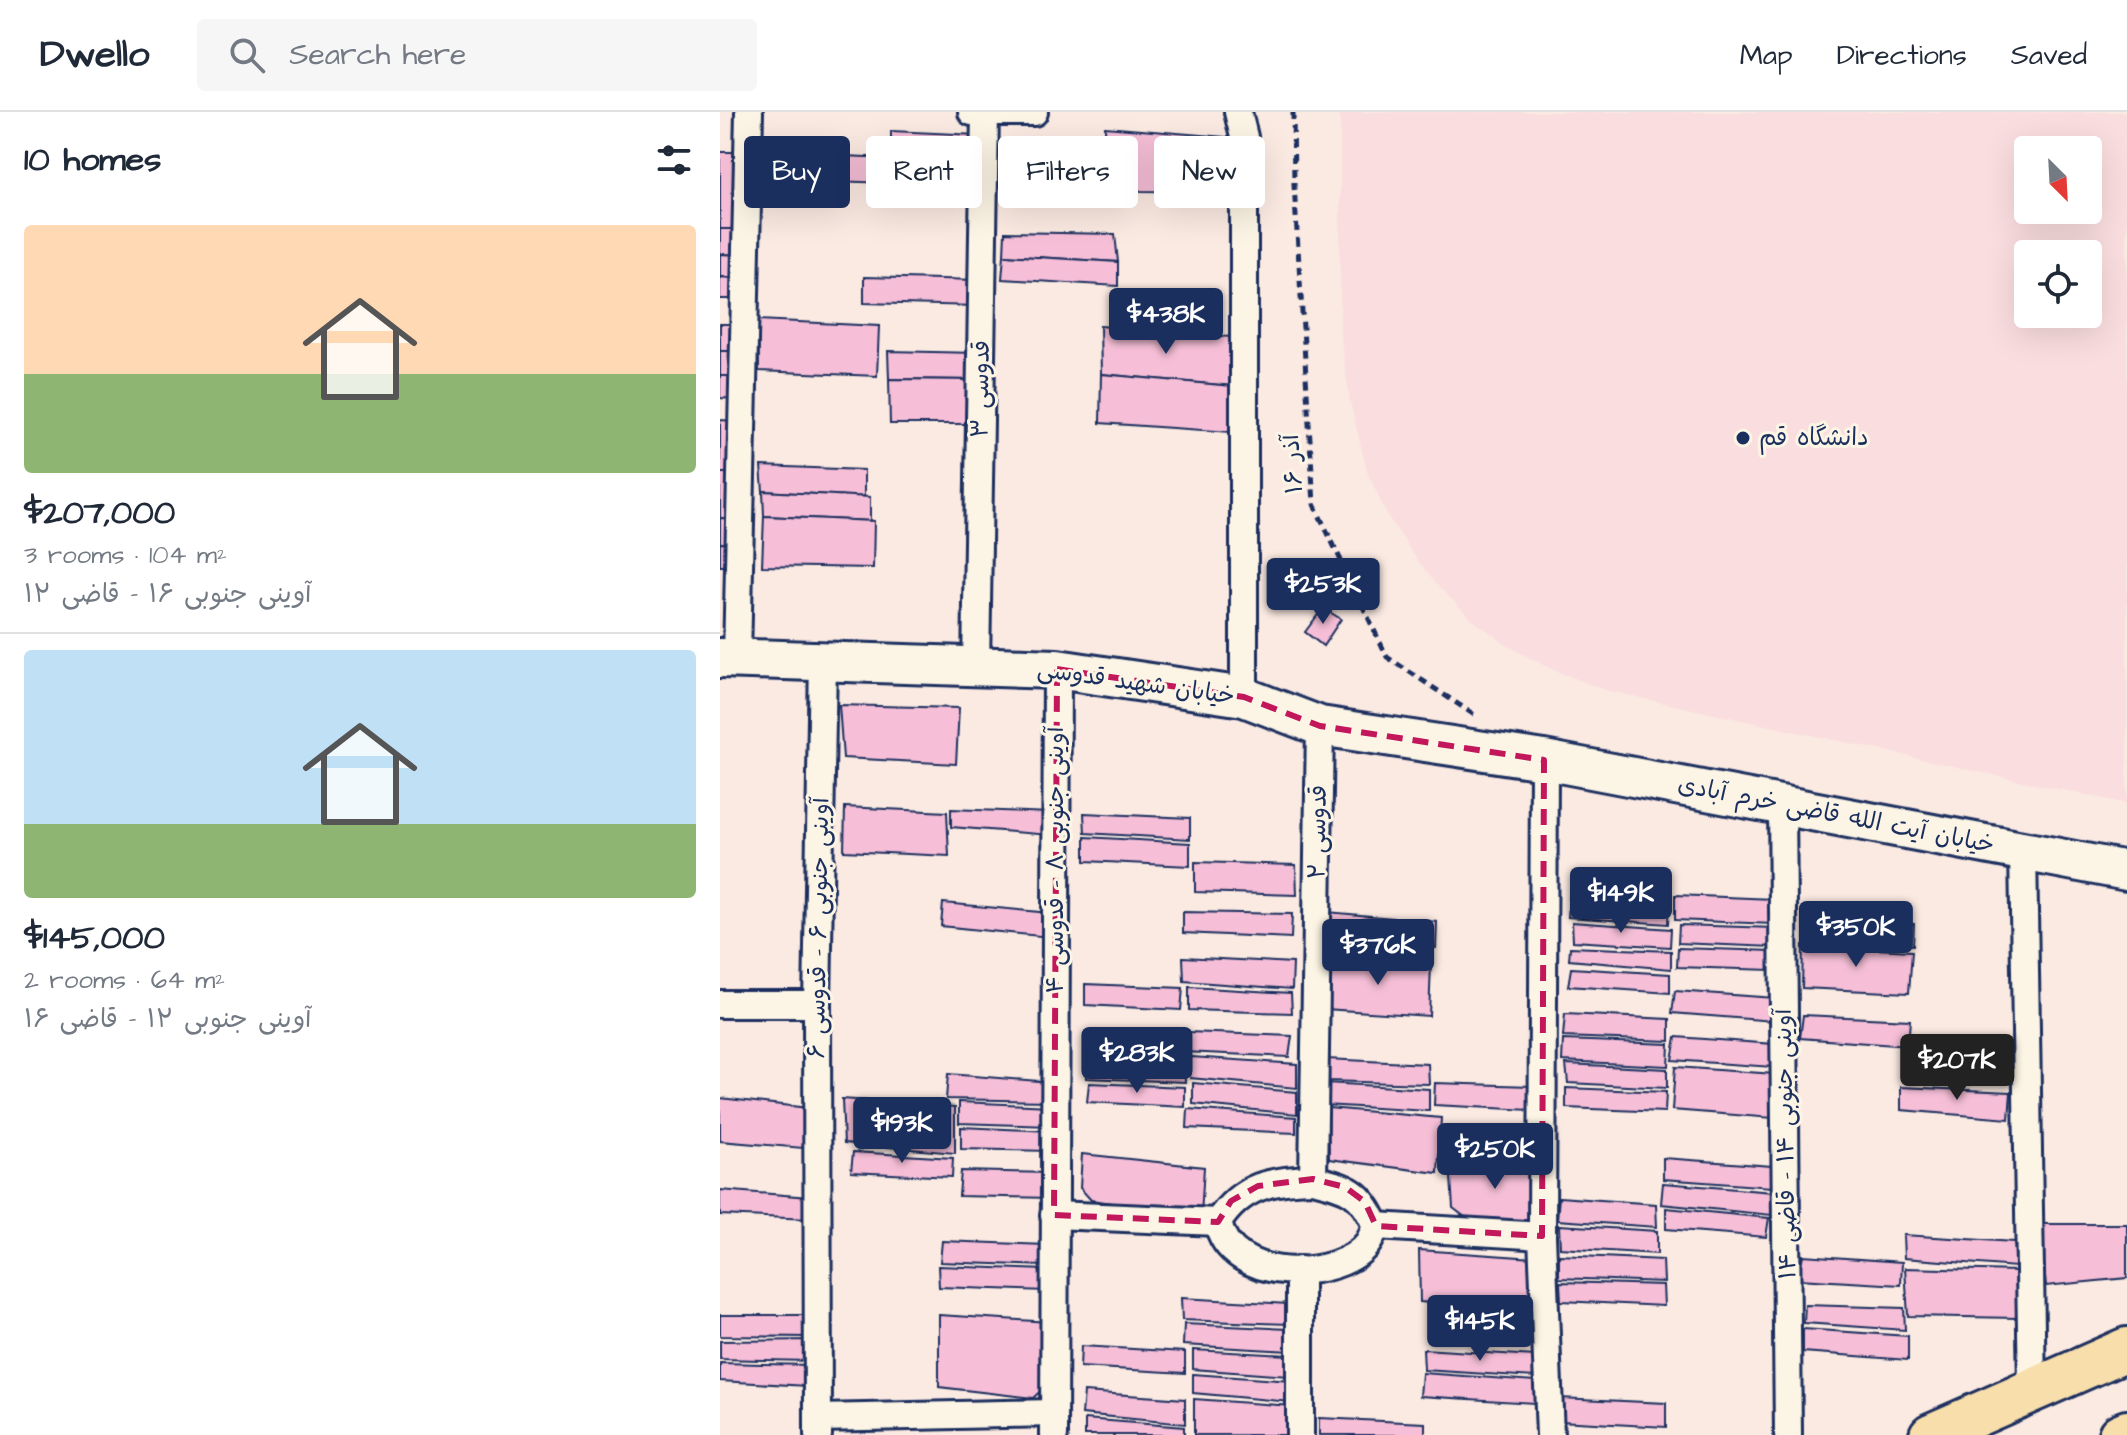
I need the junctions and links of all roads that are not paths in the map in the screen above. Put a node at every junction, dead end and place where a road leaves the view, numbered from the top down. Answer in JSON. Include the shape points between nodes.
{"nodes":[{"id":1,"x":749,"y":112,"type":"edge"},
{"id":2,"x":972,"y":112,"type":"edge"},
{"id":3,"x":985,"y":112,"type":"edge"},
{"id":4,"x":1034,"y":112,"type":"edge"},
{"id":5,"x":1238,"y":112,"type":"edge"},
{"id":6,"x":728,"y":658,"type":"edge"},
{"id":7,"x":823,"y":660,"type":"junction"},
{"id":8,"x":976,"y":666,"type":"junction"},
{"id":9,"x":1057,"y":669,"type":"junction"},
{"id":10,"x":1244,"y":697,"type":"junction"},
{"id":11,"x":1320,"y":726,"type":"junction"},
{"id":12,"x":1544,"y":760,"type":"junction"},
{"id":13,"x":1782,"y":805,"type":"junction"},
{"id":14,"x":2023,"y":851,"type":"junction"},
{"id":15,"x":2127,"y":871,"type":"edge"},
{"id":16,"x":720,"y":1004,"type":"edge"},
{"id":17,"x":817,"y":1004,"type":"junction"},
{"id":18,"x":1313,"y":1179,"type":"junction"},
{"id":19,"x":1054,"y":1215,"type":"junction"},
{"id":20,"x":1218,"y":1222,"type":"junction"},
{"id":21,"x":1376,"y":1226,"type":"junction"},
{"id":22,"x":1542,"y":1236,"type":"junction"},
{"id":23,"x":1300,"y":1270,"type":"junction"},
{"id":24,"x":2127,"y":1349,"type":"edge"},
{"id":25,"x":2032,"y":1390,"type":"junction"},
{"id":26,"x":1054,"y":1424,"type":"edge"},
{"id":27,"x":818,"y":1426,"type":"edge"},
{"id":28,"x":2127,"y":1432,"type":"edge"},
{"id":29,"x":1300,"y":1435,"type":"edge"},
{"id":30,"x":1550,"y":1435,"type":"edge"},
{"id":31,"x":1788,"y":1435,"type":"edge"},
{"id":32,"x":1931,"y":1435,"type":"edge"},
{"id":33,"x":2120,"y":1435,"type":"edge"}],
"edges":[{"from":1,"to":6,"type":"street"},
{"from":2,"to":3,"type":"street"},
{"from":3,"to":4,"type":"street"},
{"from":3,"to":8,"type":"street","name":"قدوسی ۳"},
{"from":5,"to":10,"type":"street","via":[[1244,137]]},
{"from":6,"to":7,"type":"main road","name":"خیابان شهید قدوسی"},
{"from":7,"to":8,"type":"main road","name":"خیابان شهید قدوسی"},
{"from":7,"to":17,"type":"street","name":"آوینی جنوبی ۶ - قدوسی ۶"},
{"from":8,"to":9,"type":"main road","name":"خیابان شهید قدوسی"},
{"from":9,"to":10,"type":"main road","name":"خیابان شهید قدوسی"},
{"from":9,"to":19,"type":"street","name":"آوینی جنوبی ۸ - قدوسی ۴"},
{"from":10,"to":11,"type":"main road","name":"خیابان شهید قدوسی"},
{"from":11,"to":12,"type":"main road","name":"خیابان شهید قدوسی"},
{"from":11,"to":18,"type":"street","name":"قدوسی ۲"},
{"from":12,"to":13,"type":"main road","name":"خیابان آیت الله قاضی خرم آبادی"},
{"from":12,"to":22,"type":"street"},
{"from":13,"to":14,"type":"main road","name":"خیابان آیت الله قاضی خرم آبادی"},
{"from":13,"to":31,"type":"street","name":"آوینی جنوبی ۱۴ - قاضی ۱۴"},
{"from":14,"to":15,"type":"main road","name":"خیابان آیت الله قاضی خرم آبادی"},
{"from":14,"to":25,"type":"street"},
{"from":16,"to":17,"type":"street"},
{"from":17,"to":27,"type":"street","name":"آوینی جنوبی ۶ - قدوسی ۶"},
{"from":18,"to":20,"type":"street","via":[[1258,1186],[1231,1201]]},
{"from":18,"to":21,"type":"street","via":[[1345,1187],[1365,1202]]},
{"from":19,"to":20,"type":"street"},
{"from":19,"to":26,"type":"street","name":"آوینی جنوبی ۸ - قدوسی ۴"},
{"from":20,"to":23,"type":"street","via":[[1221,1236],[1243,1261]]},
{"from":21,"to":22,"type":"street"},
{"from":21,"to":23,"type":"street","via":[[1367,1245],[1350,1257]]},
{"from":22,"to":30,"type":"street"},
{"from":23,"to":29,"type":"street"},
{"from":24,"to":25,"type":"main road"},
{"from":25,"to":32,"type":"main road"},
{"from":26,"to":27,"type":"street"},
{"from":28,"to":33,"type":"main road"}]}
